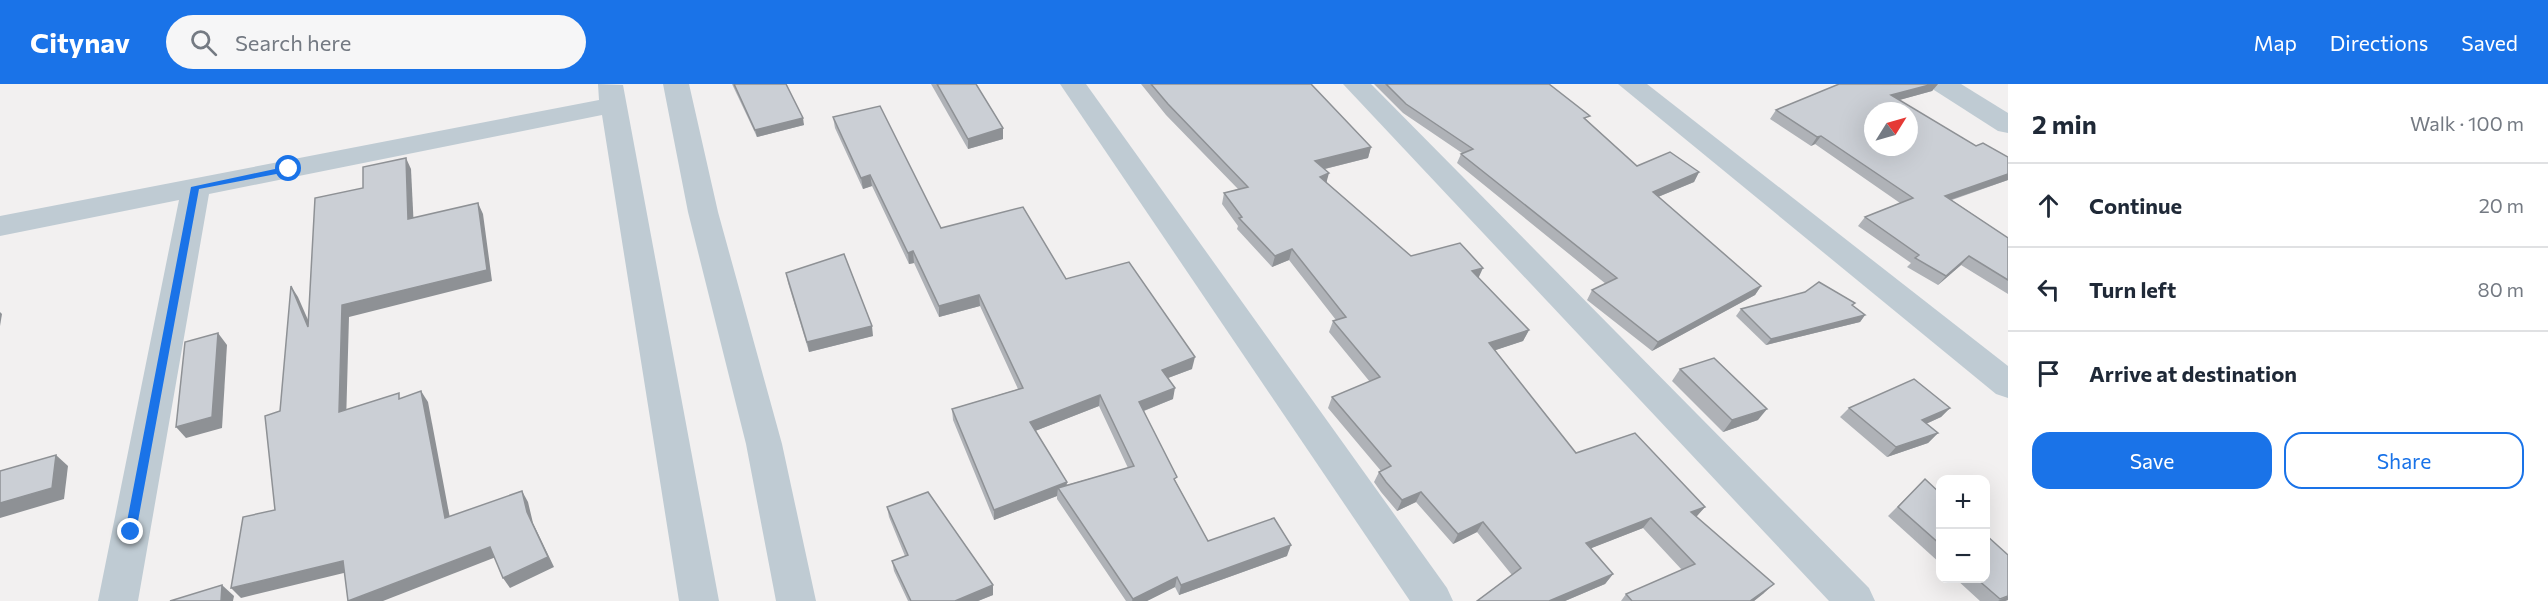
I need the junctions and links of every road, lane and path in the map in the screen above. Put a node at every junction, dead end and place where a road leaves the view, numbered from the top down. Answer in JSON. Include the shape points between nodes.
{"nodes":[{"id":1,"x":676,"y":84,"type":"edge"},
{"id":2,"x":1073,"y":84,"type":"edge"},
{"id":3,"x":1356,"y":84,"type":"edge"},
{"id":4,"x":1631,"y":84,"type":"edge"},
{"id":5,"x":1943,"y":84,"type":"edge"},
{"id":6,"x":612,"y":95,"type":"edge"},
{"id":7,"x":2008,"y":125,"type":"edge"},
{"id":8,"x":196,"y":187,"type":"junction"},
{"id":9,"x":0,"y":226,"type":"edge"},
{"id":10,"x":2008,"y":385,"type":"edge"},
{"id":11,"x":118,"y":601,"type":"edge"},
{"id":12,"x":699,"y":601,"type":"edge"},
{"id":13,"x":796,"y":601,"type":"edge"},
{"id":14,"x":1433,"y":601,"type":"edge"},
{"id":15,"x":1855,"y":601,"type":"edge"}],
"edges":[{"from":1,"to":13,"type":"street","via":[[703,212],[764,444]]},
{"from":2,"to":14,"type":"street"},
{"from":3,"to":15,"type":"street"},
{"from":4,"to":10,"type":"street"},
{"from":5,"to":7,"type":"street"},
{"from":6,"to":8,"type":"street"},
{"from":6,"to":12,"type":"street"},
{"from":8,"to":9,"type":"street"},
{"from":8,"to":11,"type":"street"}]}
